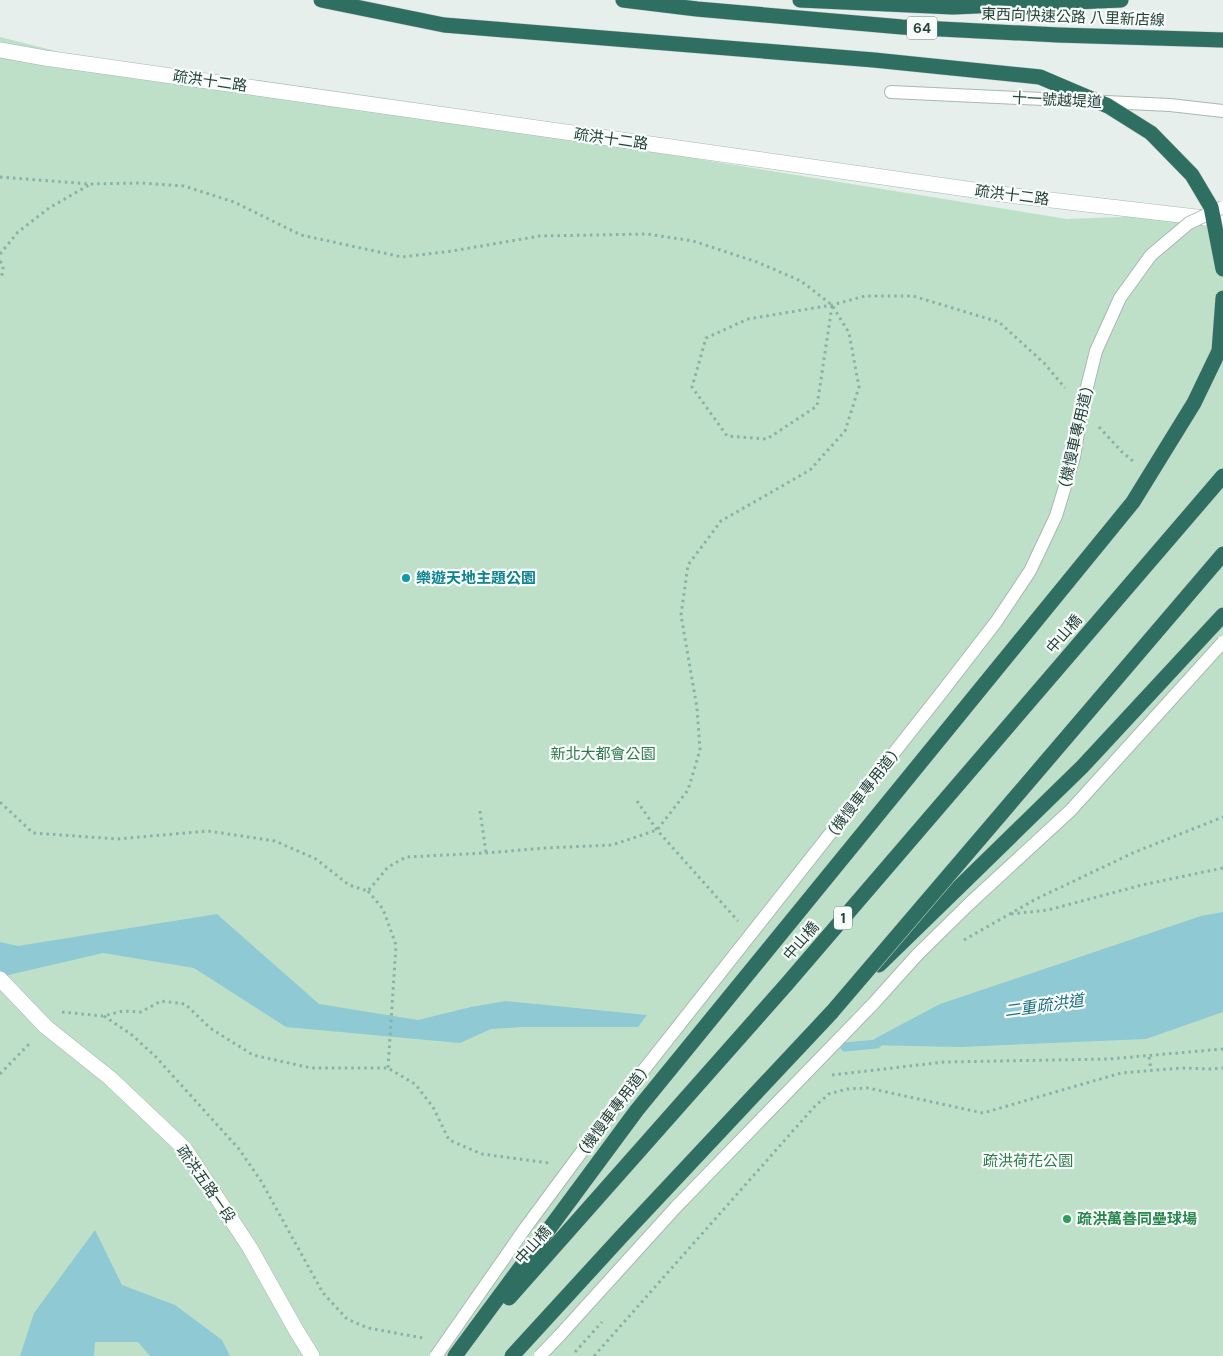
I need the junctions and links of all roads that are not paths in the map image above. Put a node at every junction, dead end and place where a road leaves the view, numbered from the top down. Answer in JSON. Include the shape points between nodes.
{"nodes":[{"id":1,"x":321,"y":0,"type":"edge"},
{"id":2,"x":623,"y":0,"type":"edge"},
{"id":3,"x":800,"y":0,"type":"edge"},
{"id":4,"x":1121,"y":0,"type":"edge"},
{"id":5,"x":1223,"y":40,"type":"edge"},
{"id":6,"x":0,"y":50,"type":"edge"},
{"id":7,"x":890,"y":92,"type":"dead end"},
{"id":8,"x":1223,"y":111,"type":"edge"},
{"id":9,"x":1223,"y":207,"type":"edge"},
{"id":10,"x":1223,"y":220,"type":"edge"},
{"id":11,"x":1223,"y":269,"type":"edge"},
{"id":12,"x":1223,"y":298,"type":"edge"},
{"id":13,"x":1223,"y":476,"type":"edge"},
{"id":14,"x":1223,"y":554,"type":"edge"},
{"id":15,"x":1223,"y":615,"type":"edge"},
{"id":16,"x":1223,"y":642,"type":"edge"},
{"id":17,"x":5,"y":984,"type":"edge"},
{"id":18,"x":832,"y":1012,"type":"junction"},
{"id":19,"x":312,"y":1356,"type":"edge"},
{"id":20,"x":436,"y":1356,"type":"edge"},
{"id":21,"x":456,"y":1356,"type":"edge"},
{"id":22,"x":512,"y":1356,"type":"edge"},
{"id":23,"x":540,"y":1356,"type":"edge"}],
"edges":[{"from":1,"to":11,"type":"highway","bridge":true,"via":[[444,25],[874,60],[1040,77],[1108,106],[1151,133],[1192,175],[1211,207]]},
{"from":2,"to":5,"type":"highway","name":"東西向快速公路 八里新店線","number":"64","via":[[902,28]]},
{"from":3,"to":4,"type":"highway","via":[[953,7]]},
{"from":6,"to":10,"type":"street","name":"疏洪十二路","via":[[1016,196]]},
{"from":7,"to":8,"type":"lane","name":"十一號越堤道","via":[[1170,105]]},
{"from":9,"to":20,"type":"lane","name":"(機慢車專用道)","bridge":true,"via":[[1189,223],[1151,255],[1120,298],[1096,351],[1074,457],[1056,516],[1030,571],[996,622],[620,1100]]},
{"from":12,"to":21,"type":"highway","bridge":true,"via":[[1219,351],[1194,403],[1133,502],[637,1110]]},
{"from":13,"to":21,"type":"highway","name":"中山橋","number":"1","bridge":true,"via":[[786,985]]},
{"from":14,"to":18,"type":"highway","bridge":true},
{"from":15,"to":18,"type":"highway","bridge":true,"via":[[1082,767]]},
{"from":16,"to":23,"type":"lane","bridge":true,"via":[[1070,810],[917,955],[676,1207]]},
{"from":17,"to":19,"type":"street","name":"疏洪五路一段","via":[[46,1027],[110,1078],[185,1150],[250,1248]]},
{"from":18,"to":22,"type":"highway","bridge":true}]}
